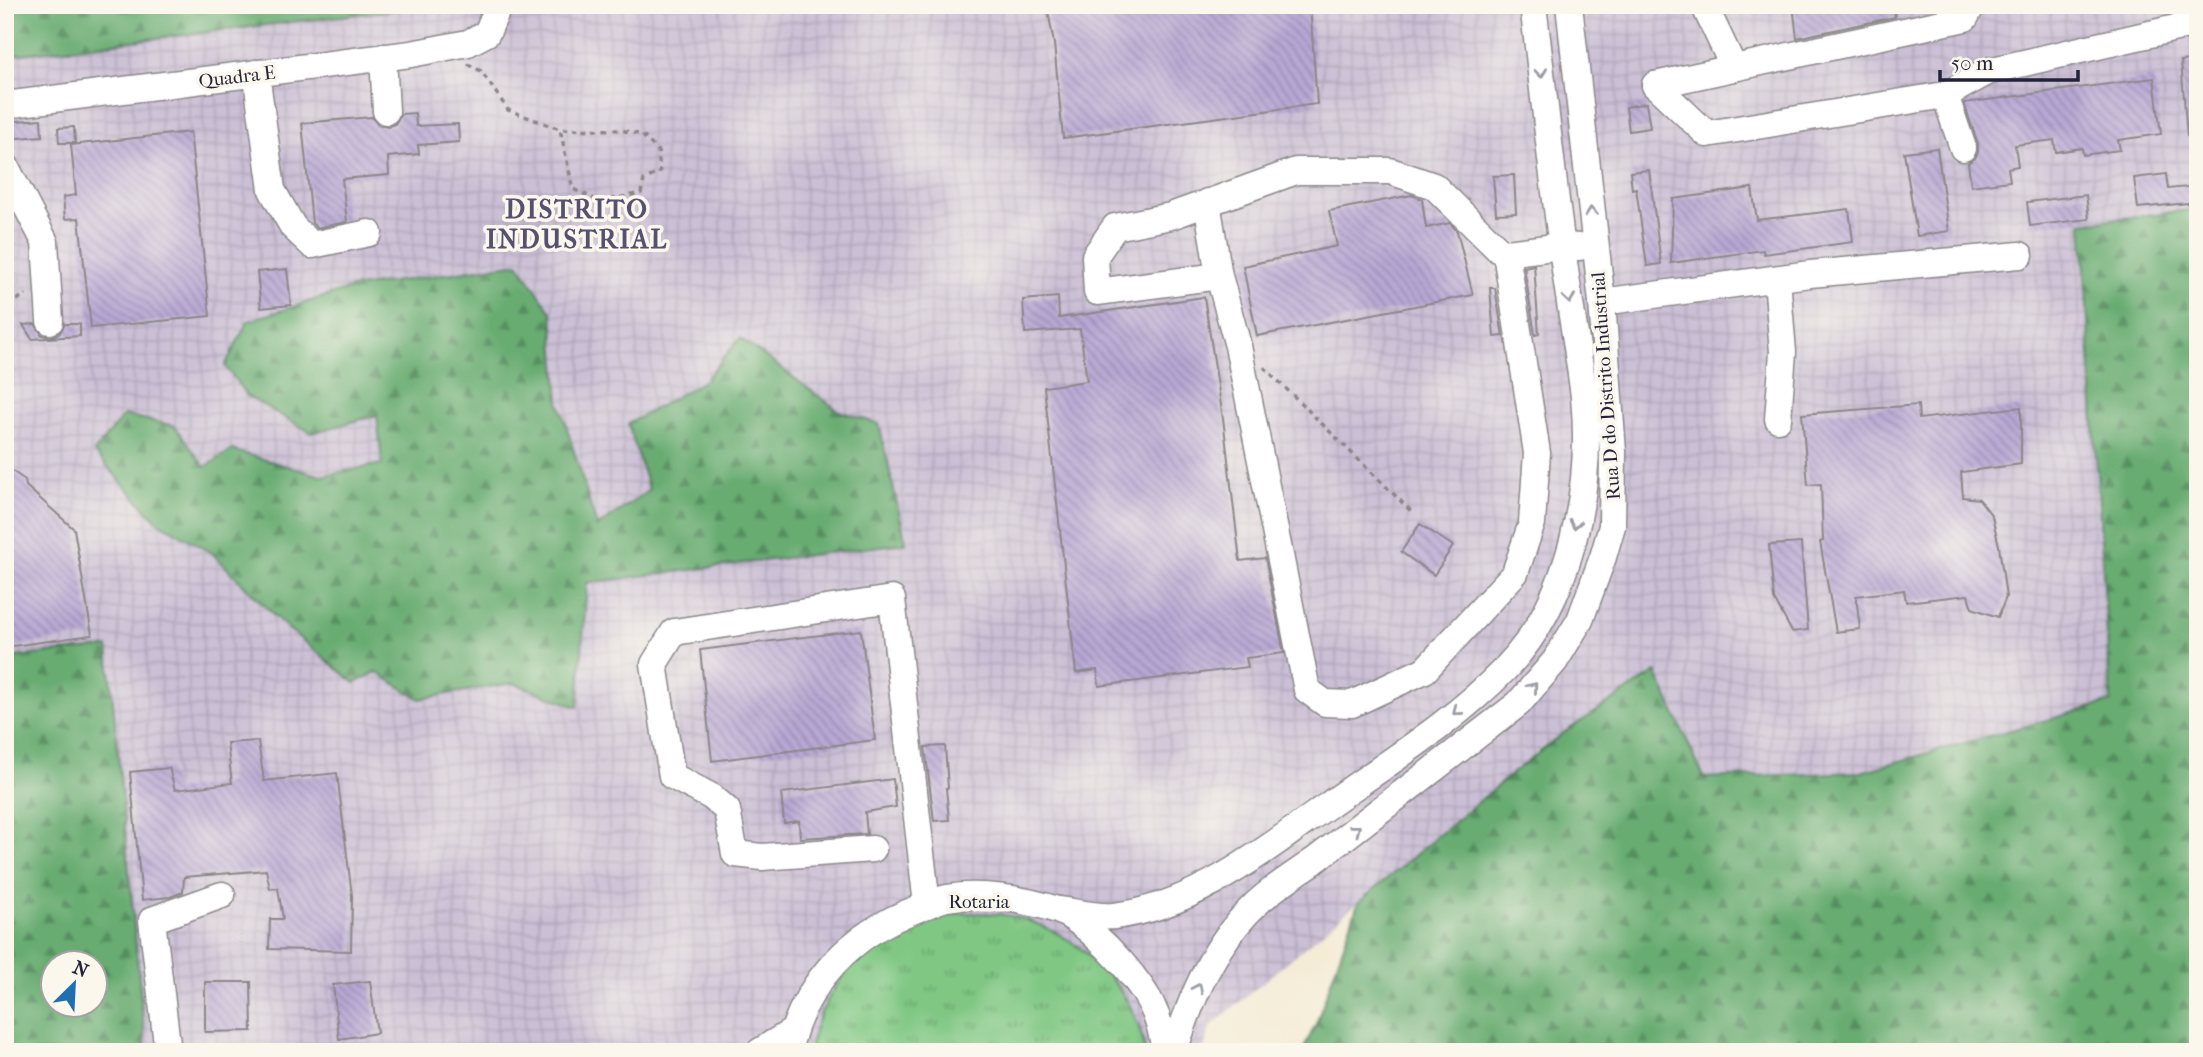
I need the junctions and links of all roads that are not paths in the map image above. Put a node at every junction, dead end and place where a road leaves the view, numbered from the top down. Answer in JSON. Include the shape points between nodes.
{"nodes":[{"id":1,"x":499,"y":5,"type":"edge"},
{"id":2,"x":1533,"y":5,"type":"edge"},
{"id":3,"x":1569,"y":5,"type":"edge"},
{"id":4,"x":1704,"y":5,"type":"edge"},
{"id":5,"x":1972,"y":5,"type":"edge"},
{"id":6,"x":2198,"y":23,"type":"edge"},
{"id":7,"x":383,"y":57,"type":"junction"},
{"id":8,"x":1734,"y":68,"type":"junction"},
{"id":9,"x":256,"y":73,"type":"junction"},
{"id":10,"x":1945,"y":95,"type":"junction"},
{"id":11,"x":5,"y":105,"type":"edge"},
{"id":12,"x":386,"y":111,"type":"dead end"},
{"id":13,"x":1963,"y":148,"type":"dead end"},
{"id":14,"x":5,"y":165,"type":"edge"},
{"id":15,"x":1207,"y":202,"type":"junction"},
{"id":16,"x":369,"y":233,"type":"dead end"},
{"id":17,"x":1562,"y":246,"type":"junction"},
{"id":18,"x":1595,"y":247,"type":"junction"},
{"id":19,"x":1506,"y":253,"type":"junction"},
{"id":20,"x":2020,"y":255,"type":"dead end"},
{"id":21,"x":1219,"y":276,"type":"junction"},
{"id":22,"x":1777,"y":279,"type":"junction"},
{"id":23,"x":1602,"y":302,"type":"junction"},
{"id":24,"x":50,"y":321,"type":"dead end"},
{"id":25,"x":1778,"y":419,"type":"dead end"},
{"id":26,"x":873,"y":849,"type":"dead end"},
{"id":27,"x":222,"y":895,"type":"dead end"},
{"id":28,"x":927,"y":905,"type":"junction"},
{"id":29,"x":1059,"y":910,"type":"junction"},
{"id":30,"x":790,"y":1041,"type":"edge"},
{"id":31,"x":169,"y":1052,"type":"edge"},
{"id":32,"x":759,"y":1052,"type":"edge"},
{"id":33,"x":1165,"y":1052,"type":"edge"},
{"id":34,"x":1174,"y":1052,"type":"edge"}],
"edges":[{"from":1,"to":7,"type":"street","name":"Quadra E","via":[[487,33],[468,43]]},
{"from":2,"to":17,"type":"street","name":"Rua D do Distrito Industrial","one_way":true},
{"from":18,"to":3,"type":"street","name":"Rua D do Distrito Industrial","one_way":true},
{"from":4,"to":8,"type":"street"},
{"from":5,"to":8,"type":"street","via":[[1965,18]]},
{"from":6,"to":10,"type":"street","via":[[1989,71]]},
{"from":7,"to":9,"type":"street","name":"Quadra E"},
{"from":7,"to":12,"type":"street"},
{"from":8,"to":10,"type":"street","via":[[1656,85],[1707,134]]},
{"from":9,"to":11,"type":"street","name":"Quadra E"},
{"from":9,"to":16,"type":"street","via":[[272,190],[293,227],[312,246]]},
{"from":10,"to":13,"type":"street"},
{"from":14,"to":24,"type":"street","via":[[45,242]]},
{"from":15,"to":19,"type":"street","via":[[1296,171],[1390,171],[1434,186]]},
{"from":15,"to":21,"type":"street"},
{"from":15,"to":21,"type":"street","via":[[1171,216],[1115,227],[1095,256],[1097,292]]},
{"from":17,"to":18,"type":"street"},
{"from":17,"to":19,"type":"street"},
{"from":17,"to":29,"type":"street","name":"Rua D do Distrito Industrial","one_way":true,"via":[[1584,399],[1586,466],[1558,590],[1506,668],[1455,714],[1329,804],[1246,862],[1169,904],[1111,917]]},
{"from":18,"to":23,"type":"street","name":"Rua D do Distrito Industrial"},
{"from":19,"to":21,"type":"street","via":[[1536,453],[1532,523],[1515,573],[1426,670],[1352,704],[1325,704],[1307,691],[1238,346]]},
{"from":20,"to":22,"type":"street"},
{"from":22,"to":23,"type":"street"},
{"from":22,"to":25,"type":"street","via":[[1783,352]]},
{"from":34,"to":23,"type":"street","name":"Rua D do Distrito Industrial","one_way":true,"via":[[1203,978],[1246,913],[1518,704],[1555,661],[1580,620],[1612,526],[1613,452]]},
{"from":26,"to":28,"type":"street","via":[[762,857],[735,854],[727,810],[671,776],[654,664],[674,632],[892,599]]},
{"from":27,"to":31,"type":"street","via":[[152,920]]},
{"from":28,"to":29,"type":"street","name":"Rotaria","via":[[946,898],[1000,897]]},
{"from":28,"to":30,"type":"street","name":"Rotaria","via":[[853,943],[816,983]]},
{"from":29,"to":33,"type":"street","name":"Rotaria","via":[[1103,942],[1139,983],[1161,1023]]},
{"from":30,"to":32,"type":"street"}]}
